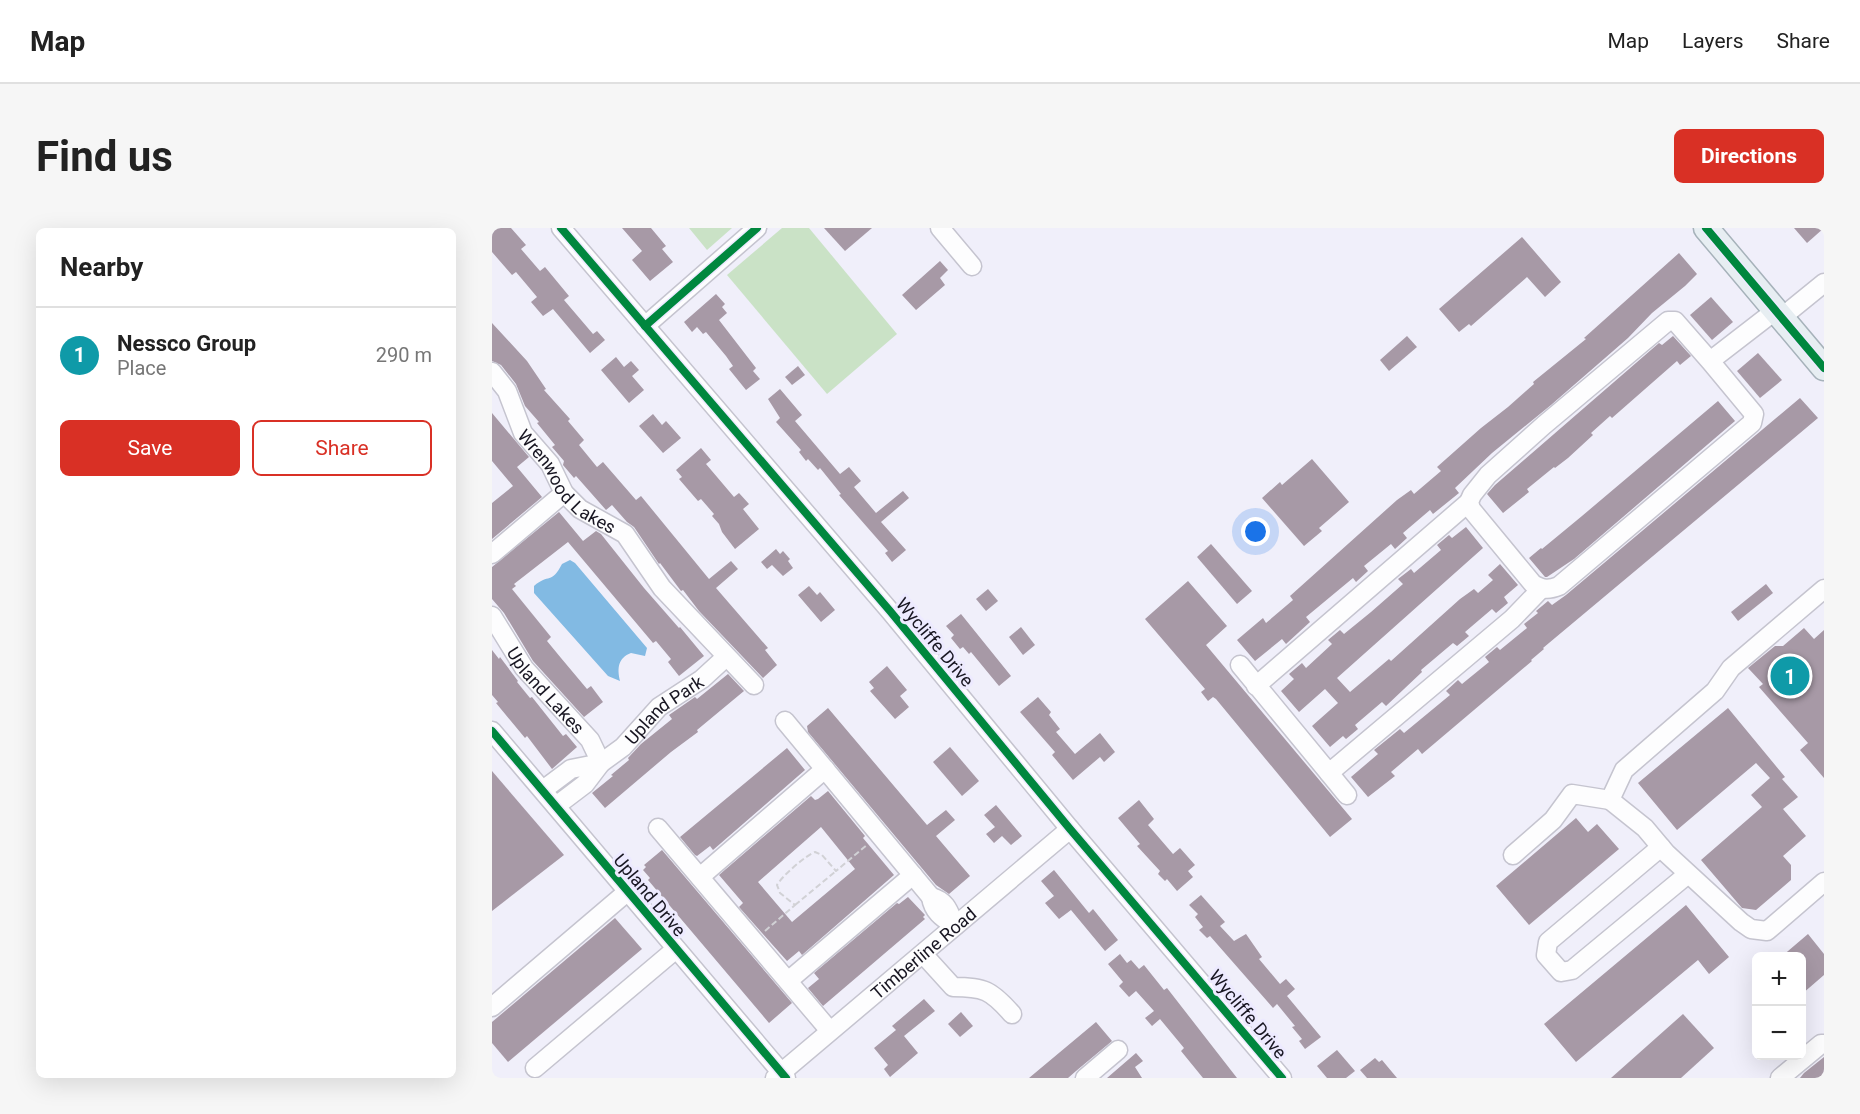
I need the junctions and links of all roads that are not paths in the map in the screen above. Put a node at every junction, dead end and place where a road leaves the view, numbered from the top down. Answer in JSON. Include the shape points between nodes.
{"nodes":[{"id":1,"x":561,"y":228,"type":"edge"},
{"id":2,"x":757,"y":228,"type":"edge"},
{"id":3,"x":940,"y":228,"type":"edge"},
{"id":4,"x":1706,"y":228,"type":"edge"},
{"id":5,"x":972,"y":266,"type":"dead end"},
{"id":6,"x":1824,"y":283,"type":"edge"},
{"id":7,"x":1779,"y":314,"type":"junction"},
{"id":8,"x":645,"y":326,"type":"junction"},
{"id":9,"x":1710,"y":361,"type":"junction"},
{"id":10,"x":1824,"y":368,"type":"edge"},
{"id":11,"x":492,"y":372,"type":"edge"},
{"id":12,"x":564,"y":493,"type":"junction"},
{"id":13,"x":1469,"y":502,"type":"junction"},
{"id":14,"x":492,"y":554,"type":"edge"},
{"id":15,"x":1541,"y":589,"type":"junction"},
{"id":16,"x":1824,"y":590,"type":"edge"},
{"id":17,"x":492,"y":616,"type":"edge"},
{"id":18,"x":726,"y":657,"type":"junction"},
{"id":19,"x":1240,"y":665,"type":"dead end"},
{"id":20,"x":754,"y":685,"type":"dead end"},
{"id":21,"x":1256,"y":686,"type":"junction"},
{"id":22,"x":785,"y":721,"type":"dead end"},
{"id":23,"x":492,"y":731,"type":"edge"},
{"id":24,"x":602,"y":763,"type":"junction"},
{"id":25,"x":825,"y":769,"type":"junction"},
{"id":26,"x":1329,"y":773,"type":"junction"},
{"id":27,"x":543,"y":790,"type":"junction"},
{"id":28,"x":1347,"y":795,"type":"dead end"},
{"id":29,"x":1610,"y":800,"type":"junction"},
{"id":30,"x":556,"y":806,"type":"junction"},
{"id":31,"x":658,"y":828,"type":"dead end"},
{"id":32,"x":1070,"y":829,"type":"junction"},
{"id":33,"x":1661,"y":847,"type":"junction"},
{"id":34,"x":1513,"y":855,"type":"dead end"},
{"id":35,"x":1688,"y":874,"type":"junction"},
{"id":36,"x":913,"y":875,"type":"junction"},
{"id":37,"x":700,"y":877,"type":"junction"},
{"id":38,"x":1824,"y":882,"type":"edge"},
{"id":39,"x":627,"y":892,"type":"junction"},
{"id":40,"x":955,"y":926,"type":"junction"},
{"id":41,"x":676,"y":948,"type":"junction"},
{"id":42,"x":923,"y":954,"type":"junction"},
{"id":43,"x":788,"y":981,"type":"junction"},
{"id":44,"x":492,"y":1007,"type":"edge"},
{"id":45,"x":1012,"y":1014,"type":"dead end"},
{"id":46,"x":830,"y":1031,"type":"junction"},
{"id":47,"x":1824,"y":1044,"type":"edge"},
{"id":48,"x":1118,"y":1050,"type":"dead end"},
{"id":49,"x":535,"y":1068,"type":"dead end"},
{"id":50,"x":781,"y":1076,"type":"edge"},
{"id":51,"x":1090,"y":1077,"type":"edge"},
{"id":52,"x":1282,"y":1078,"type":"edge"},
{"id":53,"x":1780,"y":1078,"type":"edge"}],
"edges":[{"from":1,"to":8,"type":"street","name":"Wycliffe Drive"},
{"from":2,"to":8,"type":"street"},
{"from":3,"to":5,"type":"street"},
{"from":4,"to":7,"type":"main road"},
{"from":6,"to":7,"type":"street"},
{"from":7,"to":9,"type":"street"},
{"from":7,"to":10,"type":"main road"},
{"from":8,"to":32,"type":"street","name":"Wycliffe Drive","via":[[890,611]]},
{"from":9,"to":13,"type":"street","via":[[1675,321],[1668,321],[1488,475]]},
{"from":9,"to":15,"type":"street","via":[[1754,414],[1752,423],[1559,586]]},
{"from":11,"to":12,"type":"street","name":"Wrenwood Lakes","via":[[507,391],[523,433],[550,464]]},
{"from":12,"to":14,"type":"street"},
{"from":12,"to":18,"type":"street","name":"Wrenwood Lakes","via":[[580,509],[625,534],[662,588]]},
{"from":13,"to":15,"type":"street","via":[[1478,518]]},
{"from":13,"to":21,"type":"street"},
{"from":15,"to":26,"type":"street","via":[[1512,619]]},
{"from":16,"to":29,"type":"street","via":[[1731,668],[1715,691],[1624,770]]},
{"from":17,"to":24,"type":"street","name":"Upland Lakes","via":[[524,668],[590,740]]},
{"from":18,"to":20,"type":"street","name":"Wrenwood Lakes"},
{"from":18,"to":24,"type":"street","name":"Upland Park","via":[[702,679],[659,707],[623,747]]},
{"from":19,"to":21,"type":"street"},
{"from":21,"to":26,"type":"street"},
{"from":22,"to":25,"type":"street"},
{"from":23,"to":27,"type":"street","name":"Upland Drive"},
{"from":24,"to":27,"type":"street","name":"Upland Park","via":[[571,769]]},
{"from":24,"to":30,"type":"street","name":"Upland Park","via":[[585,784]]},
{"from":25,"to":36,"type":"street"},
{"from":25,"to":37,"type":"street"},
{"from":26,"to":28,"type":"street"},
{"from":27,"to":30,"type":"street","name":"Upland Drive"},
{"from":29,"to":33,"type":"street","via":[[1645,828]]},
{"from":29,"to":34,"type":"street","via":[[1572,794],[1553,820]]},
{"from":30,"to":39,"type":"street","name":"Upland Drive"},
{"from":31,"to":37,"type":"street"},
{"from":32,"to":40,"type":"street","name":"Timberline Road"},
{"from":32,"to":52,"type":"street","name":"Wycliffe Drive"},
{"from":33,"to":35,"type":"street"},
{"from":33,"to":35,"type":"street","via":[[1548,942],[1546,955],[1561,972],[1572,970]]},
{"from":35,"to":38,"type":"street","via":[[1751,929],[1767,931]]},
{"from":36,"to":40,"type":"street","via":[[931,897],[947,907]]},
{"from":36,"to":43,"type":"street"},
{"from":37,"to":43,"type":"street"},
{"from":39,"to":41,"type":"street","name":"Upland Drive"},
{"from":39,"to":44,"type":"street"},
{"from":40,"to":42,"type":"street","name":"Timberline Road"},
{"from":41,"to":49,"type":"street"},
{"from":41,"to":50,"type":"street","name":"Upland Drive"},
{"from":42,"to":45,"type":"street","via":[[953,987],[986,989]]},
{"from":42,"to":46,"type":"street","name":"Timberline Road"},
{"from":43,"to":46,"type":"street"},
{"from":46,"to":50,"type":"street","name":"Timberline Road"},
{"from":47,"to":53,"type":"street"},
{"from":48,"to":51,"type":"street"}]}
